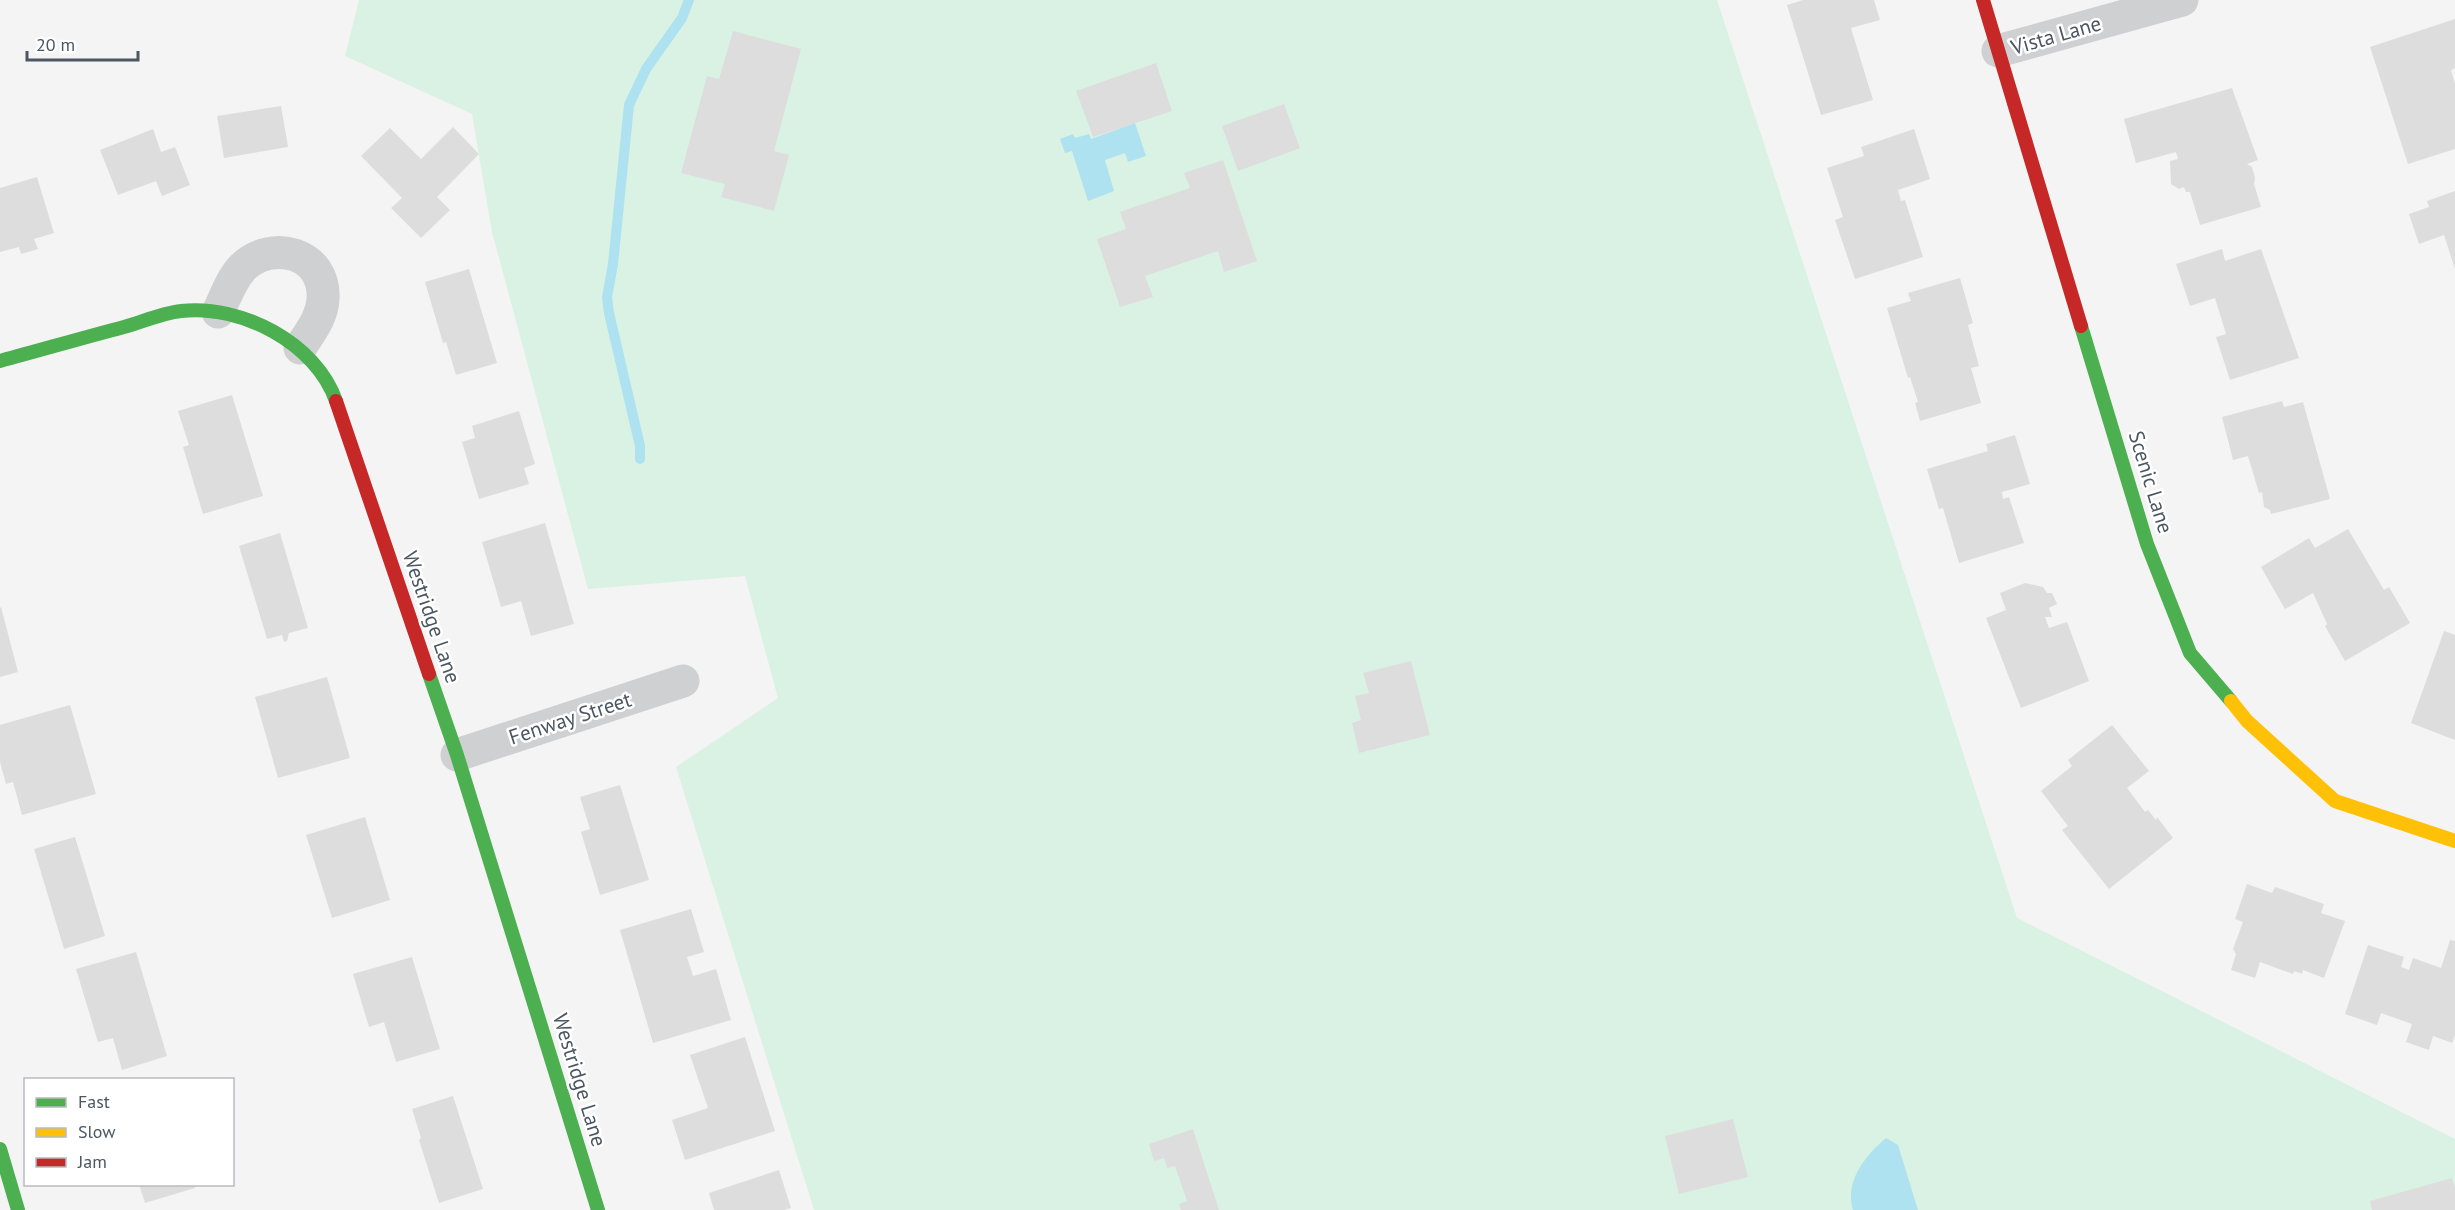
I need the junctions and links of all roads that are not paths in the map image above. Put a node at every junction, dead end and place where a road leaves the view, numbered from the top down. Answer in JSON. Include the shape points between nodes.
{"nodes":[{"id":1,"x":1983,"y":0,"type":"edge"},
{"id":2,"x":2182,"y":0,"type":"edge"},
{"id":3,"x":1998,"y":51,"type":"junction"},
{"id":4,"x":218,"y":312,"type":"junction"},
{"id":5,"x":300,"y":348,"type":"junction"},
{"id":6,"x":0,"y":361,"type":"edge"},
{"id":7,"x":683,"y":681,"type":"dead end"},
{"id":8,"x":457,"y":755,"type":"junction"},
{"id":9,"x":2455,"y":841,"type":"edge"},
{"id":10,"x":0,"y":1149,"type":"edge"},
{"id":11,"x":18,"y":1210,"type":"edge"},
{"id":12,"x":598,"y":1210,"type":"edge"}],
"edges":[{"from":1,"to":3,"type":"street","name":"Scenic Lane"},
{"from":2,"to":3,"type":"street","name":"Vista Lane"},
{"from":3,"to":9,"type":"street","name":"Scenic Lane","via":[[2147,544],[2190,653],[2247,721],[2336,801]]},
{"from":4,"to":5,"type":"street","name":"Westridge Lane","via":[[253,323]]},
{"from":4,"to":5,"type":"street","via":[[242,269],[252,260],[268,252],[287,251],[303,257],[320,278],[323,297],[317,321]]},
{"from":4,"to":6,"type":"street","name":"Westridge Lane","via":[[181,311]]},
{"from":5,"to":8,"type":"street","name":"Westridge Lane","via":[[331,386]]},
{"from":7,"to":8,"type":"street","name":"Fenway Street"},
{"from":8,"to":12,"type":"street","name":"Westridge Lane"},
{"from":10,"to":11,"type":"street"}]}
